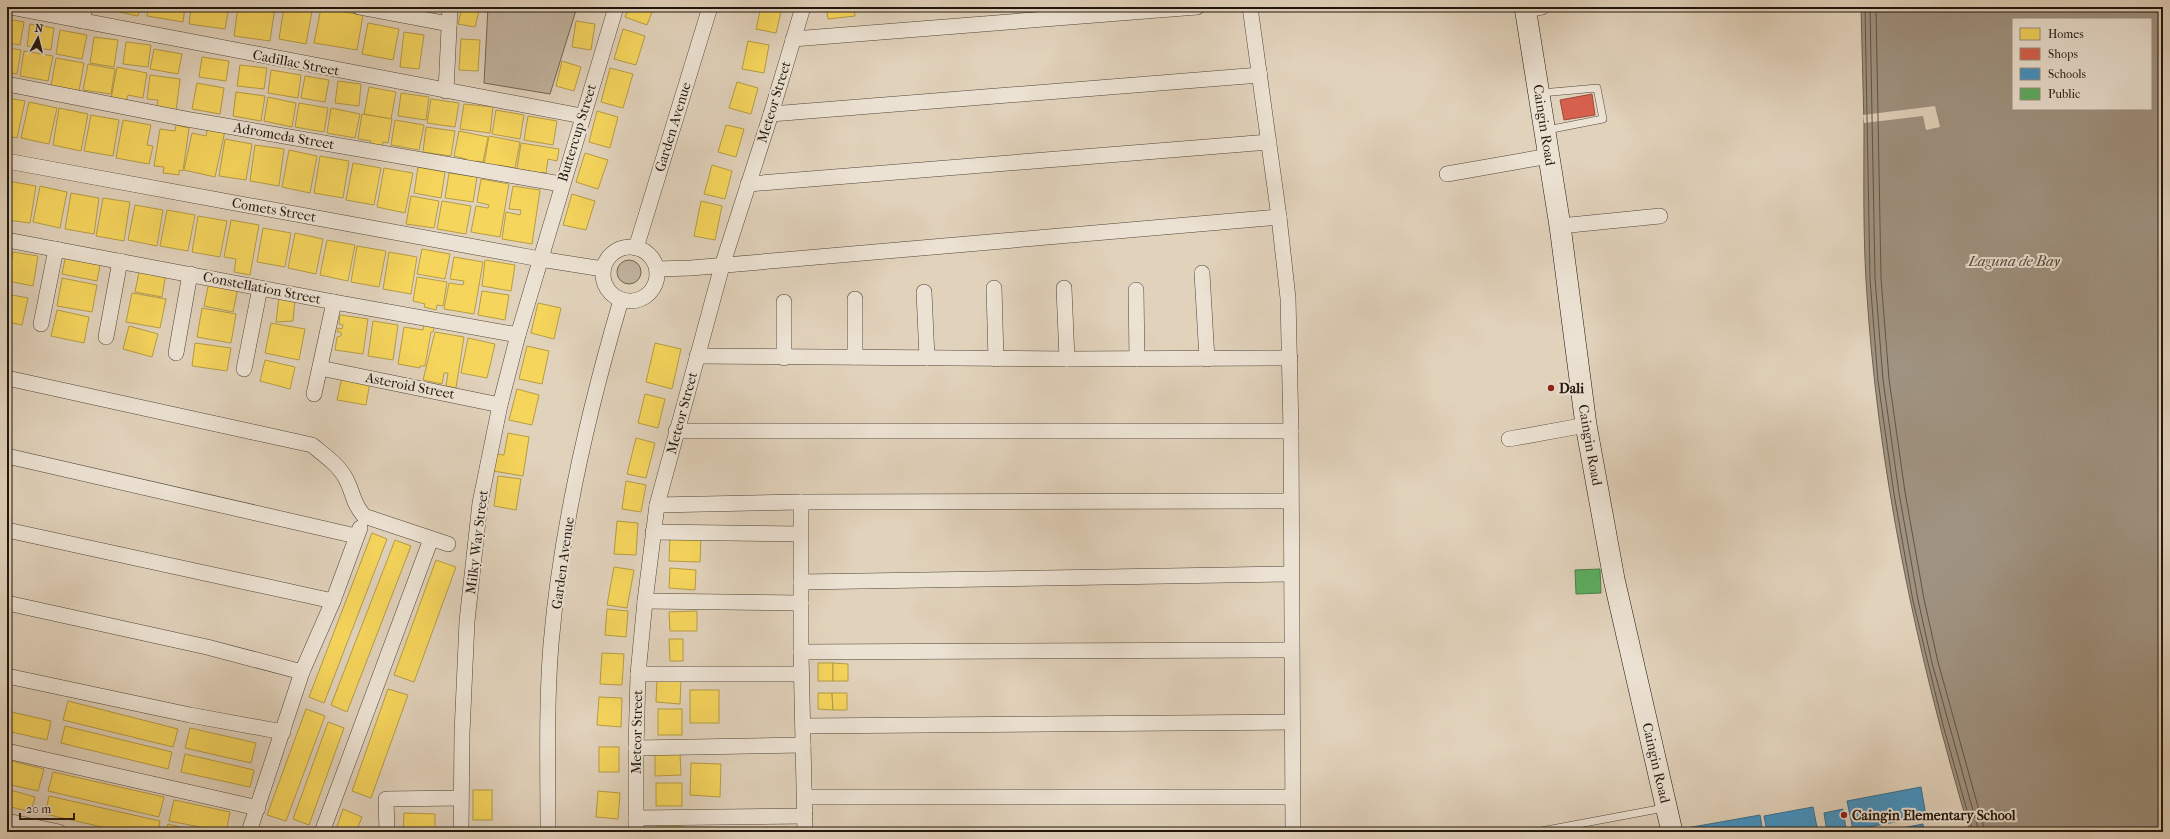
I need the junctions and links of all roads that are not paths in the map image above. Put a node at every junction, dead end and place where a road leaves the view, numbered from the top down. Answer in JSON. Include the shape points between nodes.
{"nodes":[{"id":1,"x":13,"y":7,"type":"edge"},
{"id":2,"x":359,"y":7,"type":"edge"},
{"id":3,"x":450,"y":7,"type":"edge"},
{"id":4,"x":616,"y":7,"type":"edge"},
{"id":5,"x":710,"y":7,"type":"edge"},
{"id":6,"x":803,"y":7,"type":"edge"},
{"id":7,"x":1197,"y":7,"type":"edge"},
{"id":8,"x":1250,"y":7,"type":"edge"},
{"id":9,"x":1531,"y":8,"type":"edge"},
{"id":10,"x":83,"y":14,"type":"edge"},
{"id":11,"x":449,"y":24,"type":"junction"},
{"id":12,"x":793,"y":39,"type":"junction"},
{"id":13,"x":1260,"y":75,"type":"junction"},
{"id":14,"x":7,"y":84,"type":"edge"},
{"id":15,"x":446,"y":91,"type":"junction"},
{"id":16,"x":1539,"y":93,"type":"junction"},
{"id":17,"x":771,"y":114,"type":"junction"},
{"id":18,"x":582,"y":116,"type":"junction"},
{"id":19,"x":1545,"y":131,"type":"junction"},
{"id":20,"x":1269,"y":142,"type":"junction"},
{"id":21,"x":1549,"y":156,"type":"junction"},
{"id":22,"x":7,"y":161,"type":"edge"},
{"id":23,"x":1447,"y":174,"type":"dead end"},
{"id":24,"x":561,"y":184,"type":"junction"},
{"id":25,"x":748,"y":184,"type":"junction"},
{"id":26,"x":1660,"y":216,"type":"dead end"},
{"id":27,"x":1279,"y":217,"type":"junction"},
{"id":28,"x":1560,"y":226,"type":"junction"},
{"id":29,"x":7,"y":240,"type":"edge"},
{"id":30,"x":636,"y":248,"type":"junction"},
{"id":31,"x":56,"y":249,"type":"junction"},
{"id":32,"x":540,"y":259,"type":"junction"},
{"id":33,"x":120,"y":261,"type":"junction"},
{"id":34,"x":722,"y":266,"type":"junction"},
{"id":35,"x":603,"y":268,"type":"junction"},
{"id":36,"x":657,"y":269,"type":"junction"},
{"id":37,"x":1202,"y":273,"type":"dead end"},
{"id":38,"x":190,"y":274,"type":"junction"},
{"id":39,"x":260,"y":288,"type":"junction"},
{"id":40,"x":994,"y":288,"type":"dead end"},
{"id":41,"x":1064,"y":288,"type":"dead end"},
{"id":42,"x":1136,"y":290,"type":"dead end"},
{"id":43,"x":924,"y":292,"type":"dead end"},
{"id":44,"x":855,"y":299,"type":"dead end"},
{"id":45,"x":621,"y":300,"type":"junction"},
{"id":46,"x":334,"y":302,"type":"junction"},
{"id":47,"x":784,"y":302,"type":"dead end"},
{"id":48,"x":41,"y":324,"type":"dead end"},
{"id":49,"x":518,"y":335,"type":"junction"},
{"id":50,"x":106,"y":336,"type":"dead end"},
{"id":51,"x":176,"y":353,"type":"dead end"},
{"id":52,"x":697,"y":356,"type":"junction"},
{"id":53,"x":855,"y":357,"type":"junction"},
{"id":54,"x":784,"y":358,"type":"junction"},
{"id":55,"x":927,"y":358,"type":"junction"},
{"id":56,"x":1290,"y":358,"type":"junction"},
{"id":57,"x":996,"y":359,"type":"junction"},
{"id":58,"x":1067,"y":359,"type":"junction"},
{"id":59,"x":1137,"y":359,"type":"junction"},
{"id":60,"x":1207,"y":359,"type":"junction"},
{"id":61,"x":320,"y":368,"type":"junction"},
{"id":62,"x":244,"y":369,"type":"dead end"},
{"id":63,"x":7,"y":378,"type":"edge"},
{"id":64,"x":314,"y":394,"type":"dead end"},
{"id":65,"x":500,"y":405,"type":"junction"},
{"id":66,"x":1586,"y":425,"type":"junction"},
{"id":67,"x":676,"y":430,"type":"junction"},
{"id":68,"x":1291,"y":431,"type":"junction"},
{"id":69,"x":1509,"y":439,"type":"dead end"},
{"id":70,"x":7,"y":456,"type":"edge"},
{"id":71,"x":1290,"y":501,"type":"junction"},
{"id":72,"x":801,"y":502,"type":"junction"},
{"id":73,"x":657,"y":505,"type":"junction"},
{"id":74,"x":364,"y":516,"type":"junction"},
{"id":75,"x":7,"y":530,"type":"edge"},
{"id":76,"x":653,"y":532,"type":"junction"},
{"id":77,"x":800,"y":534,"type":"junction"},
{"id":78,"x":356,"y":536,"type":"junction"},
{"id":79,"x":431,"y":539,"type":"junction"},
{"id":80,"x":448,"y":544,"type":"dead end"},
{"id":81,"x":1290,"y":574,"type":"junction"},
{"id":82,"x":801,"y":582,"type":"junction"},
{"id":83,"x":333,"y":601,"type":"junction"},
{"id":84,"x":645,"y":601,"type":"junction"},
{"id":85,"x":7,"y":603,"type":"edge"},
{"id":86,"x":801,"y":603,"type":"junction"},
{"id":87,"x":1291,"y":650,"type":"junction"},
{"id":88,"x":801,"y":652,"type":"junction"},
{"id":89,"x":302,"y":672,"type":"junction"},
{"id":90,"x":638,"y":674,"type":"junction"},
{"id":91,"x":802,"y":674,"type":"junction"},
{"id":92,"x":7,"y":676,"type":"edge"},
{"id":93,"x":1292,"y":722,"type":"junction"},
{"id":94,"x":803,"y":726,"type":"junction"},
{"id":95,"x":283,"y":732,"type":"junction"},
{"id":96,"x":803,"y":745,"type":"junction"},
{"id":97,"x":636,"y":748,"type":"junction"},
{"id":98,"x":7,"y":751,"type":"edge"},
{"id":99,"x":804,"y":797,"type":"junction"},
{"id":100,"x":1292,"y":797,"type":"junction"},
{"id":101,"x":461,"y":798,"type":"junction"},
{"id":102,"x":258,"y":808,"type":"junction"},
{"id":103,"x":1666,"y":808,"type":"junction"},
{"id":104,"x":804,"y":816,"type":"junction"},
{"id":105,"x":7,"y":821,"type":"edge"},
{"id":106,"x":636,"y":825,"type":"edge"},
{"id":107,"x":1545,"y":831,"type":"edge"},
{"id":108,"x":59,"y":832,"type":"edge"},
{"id":109,"x":249,"y":832,"type":"edge"},
{"id":110,"x":322,"y":832,"type":"edge"},
{"id":111,"x":386,"y":832,"type":"edge"},
{"id":112,"x":461,"y":832,"type":"edge"},
{"id":113,"x":548,"y":832,"type":"edge"},
{"id":114,"x":805,"y":832,"type":"edge"},
{"id":115,"x":1293,"y":832,"type":"edge"},
{"id":116,"x":1536,"y":832,"type":"edge"},
{"id":117,"x":1672,"y":832,"type":"edge"}],
"edges":[{"from":1,"to":10,"type":"street","name":"Cadillac Street"},
{"from":2,"to":11,"type":"street"},
{"from":3,"to":11,"type":"street"},
{"from":4,"to":18,"type":"street","name":"Buttercup Street"},
{"from":5,"to":30,"type":"street","name":"Garden Avenue"},
{"from":6,"to":12,"type":"street","name":"Meteor Street"},
{"from":7,"to":12,"type":"street"},
{"from":8,"to":13,"type":"street"},
{"from":9,"to":16,"type":"street","name":"Caingin Road"},
{"from":10,"to":15,"type":"street","name":"Cadillac Street"},
{"from":11,"to":15,"type":"street"},
{"from":12,"to":17,"type":"street","name":"Meteor Street"},
{"from":13,"to":17,"type":"street"},
{"from":13,"to":20,"type":"street"},
{"from":14,"to":24,"type":"street","name":"Adromeda Street","via":[[186,119]]},
{"from":15,"to":18,"type":"street","name":"Cadillac Street"},
{"from":16,"to":19,"type":"street","name":"Caingin Road"},
{"from":16,"to":19,"type":"lane","via":[[1597,88],[1603,119]]},
{"from":17,"to":25,"type":"street","name":"Meteor Street"},
{"from":18,"to":24,"type":"street","name":"Buttercup Street"},
{"from":19,"to":21,"type":"street","name":"Caingin Road"},
{"from":20,"to":25,"type":"street"},
{"from":20,"to":27,"type":"street"},
{"from":21,"to":23,"type":"street"},
{"from":21,"to":28,"type":"street","name":"Caingin Road"},
{"from":22,"to":32,"type":"street","name":"Comets Street"},
{"from":24,"to":32,"type":"street","name":"Buttercup Street"},
{"from":25,"to":34,"type":"street","name":"Meteor Street"},
{"from":26,"to":28,"type":"street"},
{"from":27,"to":34,"type":"street"},
{"from":27,"to":56,"type":"street","via":[[1288,298]]},
{"from":28,"to":66,"type":"street","name":"Caingin Road"},
{"from":29,"to":31,"type":"street","name":"Constellation Street"},
{"from":30,"to":35,"type":"street","via":[[628,247],[616,251],[606,260]]},
{"from":30,"to":36,"type":"street","via":[[650,256]]},
{"from":31,"to":33,"type":"street","name":"Constellation Street"},
{"from":31,"to":48,"type":"street"},
{"from":32,"to":35,"type":"street","name":"Comets Street"},
{"from":32,"to":49,"type":"street","name":"Milky Way Street"},
{"from":33,"to":38,"type":"street","name":"Constellation Street"},
{"from":33,"to":50,"type":"street"},
{"from":34,"to":36,"type":"street"},
{"from":34,"to":52,"type":"street","name":"Meteor Street"},
{"from":35,"to":45,"type":"street","via":[[604,282],[610,293]]},
{"from":36,"to":45,"type":"street","via":[[652,291],[643,298]]},
{"from":37,"to":60,"type":"street"},
{"from":38,"to":39,"type":"street","name":"Constellation Street"},
{"from":38,"to":51,"type":"street"},
{"from":39,"to":46,"type":"street","name":"Constellation Street"},
{"from":39,"to":62,"type":"street"},
{"from":40,"to":57,"type":"street"},
{"from":41,"to":58,"type":"street"},
{"from":42,"to":59,"type":"street"},
{"from":43,"to":55,"type":"street"},
{"from":44,"to":53,"type":"street"},
{"from":45,"to":113,"type":"street","name":"Garden Avenue","via":[[587,426],[559,577],[551,644]]},
{"from":46,"to":49,"type":"street","name":"Constellation Street"},
{"from":46,"to":61,"type":"street"},
{"from":47,"to":54,"type":"street"},
{"from":49,"to":65,"type":"street","name":"Milky Way Street"},
{"from":52,"to":54,"type":"street"},
{"from":52,"to":67,"type":"street","name":"Meteor Street"},
{"from":53,"to":54,"type":"street"},
{"from":53,"to":55,"type":"street"},
{"from":55,"to":57,"type":"street"},
{"from":56,"to":60,"type":"street"},
{"from":56,"to":68,"type":"street"},
{"from":57,"to":58,"type":"street"},
{"from":58,"to":59,"type":"street"},
{"from":59,"to":60,"type":"street"},
{"from":61,"to":64,"type":"street"},
{"from":61,"to":65,"type":"street","name":"Asteroid Street"},
{"from":63,"to":74,"type":"street","via":[[312,445],[332,461],[346,479],[355,505]]},
{"from":65,"to":101,"type":"street","name":"Milky Way Street","via":[[480,503],[467,621]]},
{"from":66,"to":69,"type":"street"},
{"from":66,"to":103,"type":"street","name":"Caingin Road","via":[[1614,579]]},
{"from":67,"to":68,"type":"street"},
{"from":67,"to":73,"type":"street","name":"Meteor Street"},
{"from":68,"to":71,"type":"street"},
{"from":70,"to":78,"type":"street"},
{"from":71,"to":72,"type":"street"},
{"from":71,"to":81,"type":"street"},
{"from":72,"to":73,"type":"street"},
{"from":72,"to":77,"type":"street"},
{"from":73,"to":76,"type":"street","name":"Meteor Street"},
{"from":74,"to":78,"type":"street"},
{"from":74,"to":79,"type":"street"},
{"from":75,"to":83,"type":"street"},
{"from":76,"to":77,"type":"street"},
{"from":76,"to":84,"type":"street","name":"Meteor Street"},
{"from":77,"to":82,"type":"street"},
{"from":78,"to":83,"type":"street"},
{"from":79,"to":80,"type":"street"},
{"from":79,"to":110,"type":"street"},
{"from":81,"to":82,"type":"street"},
{"from":81,"to":87,"type":"street"},
{"from":82,"to":86,"type":"street"},
{"from":83,"to":89,"type":"street"},
{"from":84,"to":86,"type":"street"},
{"from":84,"to":90,"type":"street","name":"Meteor Street"},
{"from":85,"to":89,"type":"street","via":[[207,647]]},
{"from":86,"to":88,"type":"street"},
{"from":87,"to":88,"type":"street"},
{"from":87,"to":93,"type":"street"},
{"from":88,"to":91,"type":"street"},
{"from":89,"to":95,"type":"street"},
{"from":90,"to":91,"type":"street"},
{"from":90,"to":97,"type":"street","name":"Meteor Street"},
{"from":91,"to":94,"type":"street"},
{"from":92,"to":95,"type":"street"},
{"from":93,"to":94,"type":"street"},
{"from":93,"to":100,"type":"street"},
{"from":94,"to":96,"type":"street"},
{"from":95,"to":102,"type":"street"},
{"from":96,"to":97,"type":"street"},
{"from":96,"to":99,"type":"street"},
{"from":97,"to":106,"type":"street","name":"Meteor Street"},
{"from":98,"to":102,"type":"street"},
{"from":99,"to":100,"type":"street"},
{"from":99,"to":104,"type":"street"},
{"from":100,"to":115,"type":"street"},
{"from":101,"to":111,"type":"street","via":[[386,799]]},
{"from":101,"to":112,"type":"street","name":"Milky Way Street"},
{"from":102,"to":109,"type":"street"},
{"from":103,"to":107,"type":"lane"},
{"from":103,"to":117,"type":"street","name":"Caingin Road"},
{"from":104,"to":106,"type":"street"},
{"from":104,"to":114,"type":"street"},
{"from":105,"to":108,"type":"street"},
{"from":107,"to":116,"type":"lane"}]}
